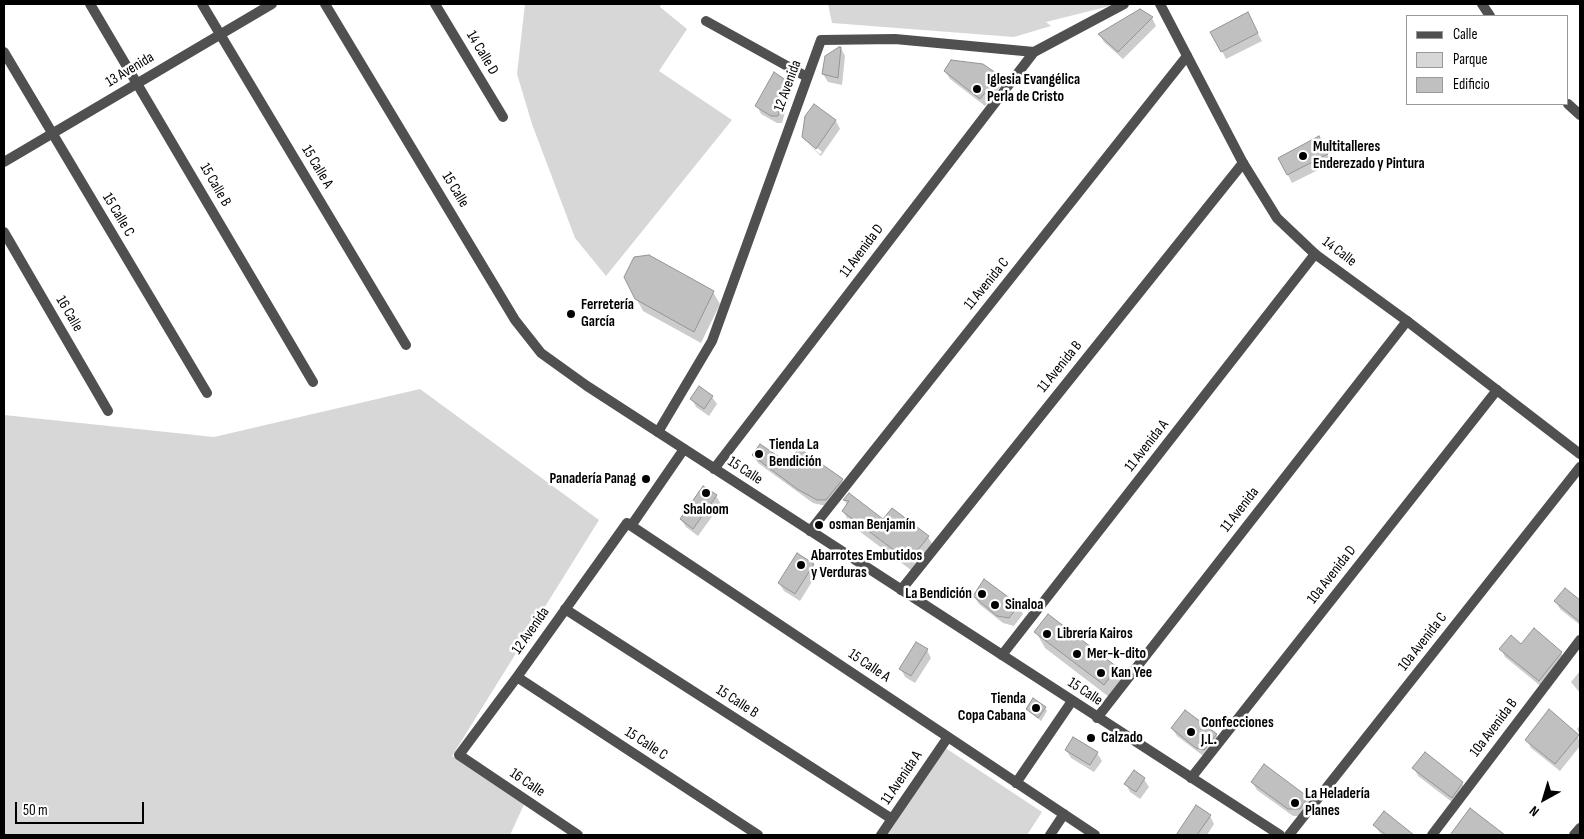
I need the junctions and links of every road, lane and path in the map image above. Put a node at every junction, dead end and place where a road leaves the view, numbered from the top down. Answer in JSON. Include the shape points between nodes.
{"nodes":[{"id":1,"x":90,"y":4,"type":"edge"},
{"id":2,"x":202,"y":4,"type":"edge"},
{"id":3,"x":272,"y":4,"type":"edge"},
{"id":4,"x":325,"y":4,"type":"edge"},
{"id":5,"x":435,"y":4,"type":"edge"},
{"id":6,"x":1124,"y":4,"type":"edge"},
{"id":7,"x":1160,"y":4,"type":"edge"},
{"id":8,"x":1483,"y":4,"type":"edge"},
{"id":9,"x":1489,"y":15,"type":"edge"},
{"id":10,"x":706,"y":21,"type":"dead end"},
{"id":11,"x":220,"y":34,"type":"junction"},
{"id":12,"x":4,"y":52,"type":"edge"},
{"id":13,"x":1034,"y":52,"type":"junction"},
{"id":14,"x":1187,"y":56,"type":"junction"},
{"id":15,"x":807,"y":77,"type":"junction"},
{"id":16,"x":137,"y":84,"type":"junction"},
{"id":17,"x":1569,"y":105,"type":"edge"},
{"id":18,"x":1580,"y":115,"type":"edge"},
{"id":19,"x":503,"y":117,"type":"dead end"},
{"id":20,"x":52,"y":134,"type":"junction"},
{"id":21,"x":4,"y":162,"type":"edge"},
{"id":22,"x":1243,"y":164,"type":"junction"},
{"id":23,"x":4,"y":232,"type":"edge"},
{"id":24,"x":1315,"y":254,"type":"junction"},
{"id":25,"x":1407,"y":321,"type":"junction"},
{"id":26,"x":406,"y":345,"type":"dead end"},
{"id":27,"x":313,"y":382,"type":"dead end"},
{"id":28,"x":1497,"y":390,"type":"junction"},
{"id":29,"x":207,"y":393,"type":"dead end"},
{"id":30,"x":108,"y":411,"type":"dead end"},
{"id":31,"x":658,"y":432,"type":"junction"},
{"id":32,"x":684,"y":449,"type":"junction"},
{"id":33,"x":1580,"y":454,"type":"edge"},
{"id":34,"x":1580,"y":468,"type":"edge"},
{"id":35,"x":714,"y":469,"type":"junction"},
{"id":36,"x":629,"y":524,"type":"junction"},
{"id":37,"x":810,"y":531,"type":"junction"},
{"id":38,"x":901,"y":590,"type":"junction"},
{"id":39,"x":565,"y":609,"type":"junction"},
{"id":40,"x":1580,"y":640,"type":"edge"},
{"id":41,"x":1002,"y":655,"type":"junction"},
{"id":42,"x":517,"y":677,"type":"junction"},
{"id":43,"x":1072,"y":701,"type":"junction"},
{"id":44,"x":1097,"y":718,"type":"junction"},
{"id":45,"x":948,"y":737,"type":"junction"},
{"id":46,"x":458,"y":755,"type":"joint"},
{"id":47,"x":1191,"y":778,"type":"junction"},
{"id":48,"x":1016,"y":783,"type":"junction"},
{"id":49,"x":1064,"y":814,"type":"junction"},
{"id":50,"x":892,"y":819,"type":"junction"},
{"id":51,"x":1580,"y":828,"type":"edge"},
{"id":52,"x":578,"y":835,"type":"edge"},
{"id":53,"x":758,"y":835,"type":"edge"},
{"id":54,"x":881,"y":835,"type":"edge"},
{"id":55,"x":1050,"y":835,"type":"edge"},
{"id":56,"x":1095,"y":835,"type":"edge"},
{"id":57,"x":1280,"y":835,"type":"edge"},
{"id":58,"x":1290,"y":835,"type":"edge"},
{"id":59,"x":1432,"y":835,"type":"edge"},
{"id":60,"x":1574,"y":835,"type":"edge"}],
"edges":[{"from":1,"to":16,"type":"street","name":"15 Calle B"},
{"from":2,"to":11,"type":"street","name":"15 Calle A"},
{"from":3,"to":11,"type":"street","name":"13 Avenida"},
{"from":4,"to":31,"type":"street","name":"15 Calle","via":[[515,320],[541,353]]},
{"from":5,"to":19,"type":"street","name":"14 Calle D"},
{"from":6,"to":13,"type":"street"},
{"from":7,"to":14,"type":"street","name":"14 Calle"},
{"from":8,"to":9,"type":"street"},
{"from":10,"to":15,"type":"street"},
{"from":11,"to":16,"type":"street","name":"13 Avenida"},
{"from":11,"to":26,"type":"street","name":"15 Calle A"},
{"from":12,"to":20,"type":"street","name":"15 Calle C"},
{"from":13,"to":15,"type":"street","name":"12 Avenida","via":[[895,39],[821,40]]},
{"from":13,"to":35,"type":"street","name":"11 Avenida D"},
{"from":14,"to":22,"type":"street","name":"14 Calle"},
{"from":14,"to":37,"type":"street","name":"11 Avenida C"},
{"from":15,"to":31,"type":"street","name":"12 Avenida","via":[[712,341]]},
{"from":16,"to":20,"type":"street","name":"13 Avenida"},
{"from":16,"to":27,"type":"street","name":"15 Calle B"},
{"from":17,"to":18,"type":"street"},
{"from":20,"to":21,"type":"street","name":"13 Avenida"},
{"from":20,"to":29,"type":"street","name":"15 Calle C"},
{"from":22,"to":24,"type":"street","name":"14 Calle","via":[[1277,218]]},
{"from":22,"to":38,"type":"street","name":"11 Avenida B"},
{"from":23,"to":30,"type":"street","name":"16 Calle"},
{"from":24,"to":25,"type":"street","name":"14 Calle"},
{"from":24,"to":41,"type":"street","name":"11 Avenida A"},
{"from":25,"to":28,"type":"street","name":"14 Calle"},
{"from":25,"to":44,"type":"street","name":"11 Avenida"},
{"from":28,"to":33,"type":"street","name":"14 Calle"},
{"from":28,"to":47,"type":"street","name":"10a Avenida D"},
{"from":31,"to":32,"type":"street","name":"15 Calle"},
{"from":32,"to":35,"type":"street","name":"15 Calle"},
{"from":32,"to":36,"type":"street","name":"12 Avenida"},
{"from":34,"to":58,"type":"street","name":"10a Avenida C"},
{"from":35,"to":37,"type":"street","name":"15 Calle"},
{"from":36,"to":39,"type":"street","name":"12 Avenida"},
{"from":36,"to":45,"type":"street","name":"15 Calle A"},
{"from":37,"to":38,"type":"street","name":"15 Calle"},
{"from":38,"to":41,"type":"street","name":"15 Calle"},
{"from":39,"to":42,"type":"street","name":"12 Avenida"},
{"from":39,"to":50,"type":"street","name":"15 Calle B"},
{"from":40,"to":59,"type":"street","name":"10a Avenida B"},
{"from":41,"to":43,"type":"street","name":"15 Calle"},
{"from":42,"to":46,"type":"street","name":"12 Avenida"},
{"from":42,"to":53,"type":"street","name":"15 Calle C"},
{"from":43,"to":44,"type":"street","name":"15 Calle"},
{"from":43,"to":48,"type":"street"},
{"from":44,"to":47,"type":"street","name":"15 Calle"},
{"from":45,"to":48,"type":"street","name":"15 Calle A"},
{"from":45,"to":50,"type":"street","name":"11 Avenida A"},
{"from":46,"to":52,"type":"street","name":"16 Calle"},
{"from":47,"to":57,"type":"street","name":"15 Calle"},
{"from":48,"to":49,"type":"street","name":"15 Calle A"},
{"from":49,"to":55,"type":"street"},
{"from":49,"to":56,"type":"street","name":"15 Calle A"},
{"from":50,"to":54,"type":"street","name":"11 Avenida A"},
{"from":51,"to":60,"type":"street"}]}
